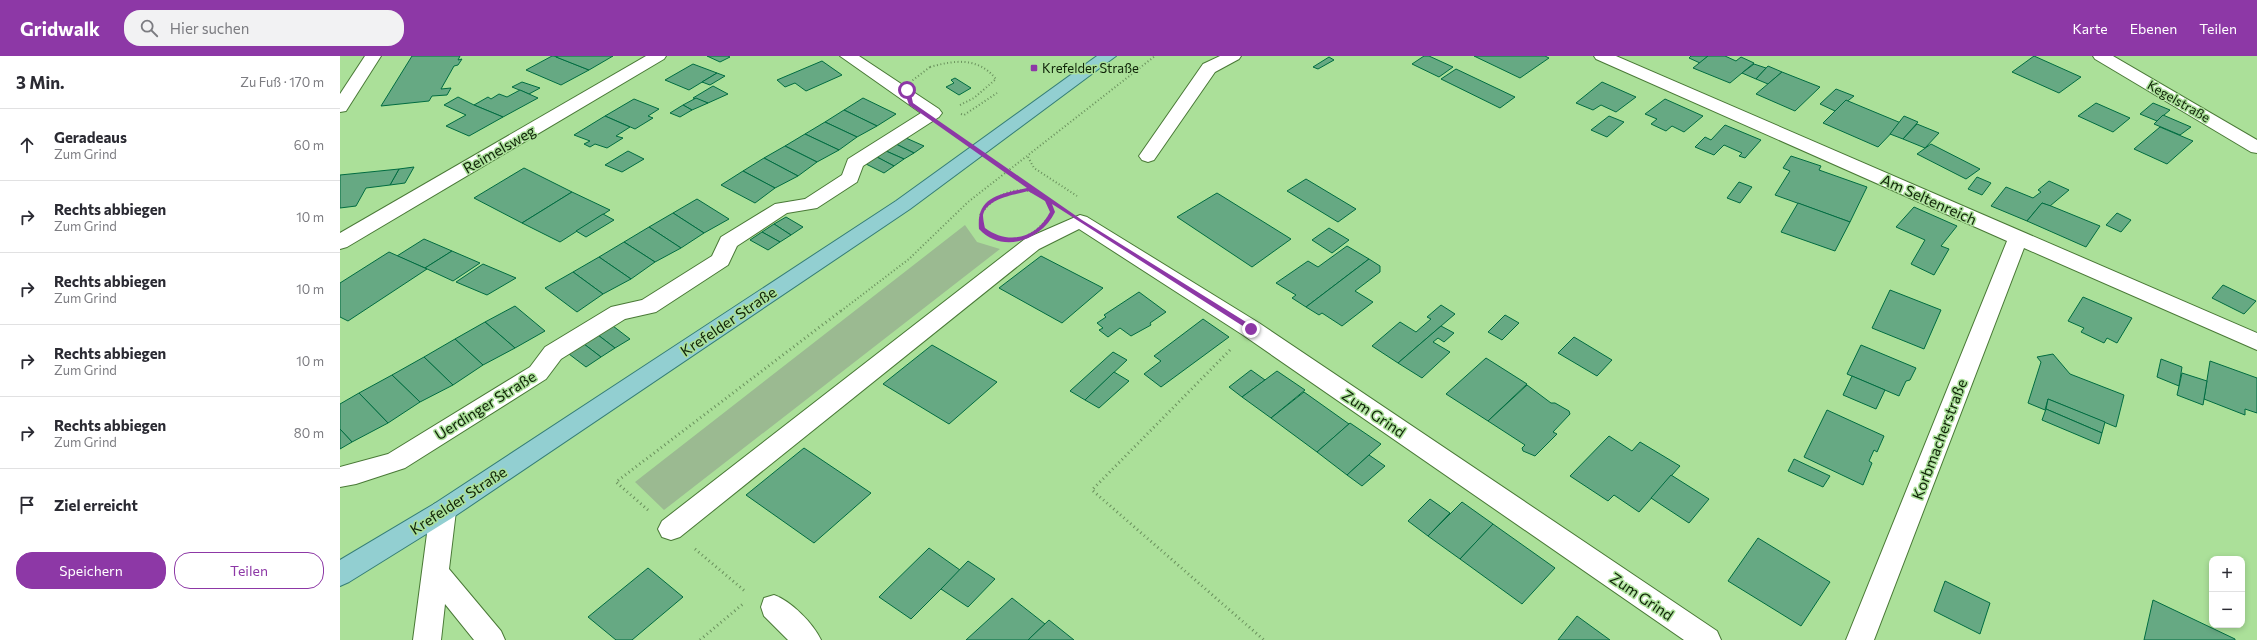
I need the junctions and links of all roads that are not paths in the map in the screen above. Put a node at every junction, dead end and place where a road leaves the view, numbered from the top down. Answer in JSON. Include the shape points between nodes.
{"nodes":[{"id":1,"x":373,"y":56,"type":"edge"},
{"id":2,"x":658,"y":56,"type":"edge"},
{"id":3,"x":848,"y":56,"type":"edge"},
{"id":4,"x":1108,"y":56,"type":"edge"},
{"id":5,"x":1233,"y":56,"type":"edge"},
{"id":6,"x":1602,"y":56,"type":"edge"},
{"id":7,"x":2101,"y":56,"type":"edge"},
{"id":8,"x":359,"y":79,"type":"junction"},
{"id":9,"x":340,"y":82,"type":"edge"},
{"id":10,"x":340,"y":107,"type":"edge"},
{"id":11,"x":2257,"y":148,"type":"edge"},
{"id":12,"x":1148,"y":156,"type":"dead end"},
{"id":13,"x":2018,"y":238,"type":"junction"},
{"id":14,"x":340,"y":242,"type":"edge"},
{"id":15,"x":2257,"y":342,"type":"edge"},
{"id":16,"x":340,"y":477,"type":"edge"},
{"id":17,"x":443,"y":511,"type":"junction"},
{"id":18,"x":670,"y":529,"type":"road end"},
{"id":19,"x":435,"y":572,"type":"junction"},
{"id":20,"x":340,"y":574,"type":"edge"},
{"id":21,"x":763,"y":602,"type":"road end"},
{"id":22,"x":427,"y":640,"type":"edge"},
{"id":23,"x":491,"y":640,"type":"edge"},
{"id":24,"x":807,"y":640,"type":"edge"},
{"id":25,"x":1707,"y":640,"type":"edge"},
{"id":26,"x":1860,"y":640,"type":"edge"}],
"edges":[{"from":1,"to":8,"type":"street"},
{"from":2,"to":14,"type":"street","name":"Reimelsweg"},
{"from":3,"to":16,"type":"street","name":"Uerdinger Straße","via":[[942,111],[855,163],[850,178],[810,204],[782,208],[728,242],[721,260],[648,307],[619,312],[553,353],[538,373],[396,461]]},
{"from":4,"to":17,"type":"main road","name":"Krefelder Straße","via":[[903,205]]},
{"from":5,"to":12,"type":"street","via":[[1209,68]]},
{"from":6,"to":13,"type":"street","name":"Am Seltenreich"},
{"from":7,"to":11,"type":"street","name":"Kegelstraße"},
{"from":8,"to":9,"type":"street"},
{"from":8,"to":10,"type":"street"},
{"from":13,"to":15,"type":"street","name":"Am Seltenreich"},
{"from":13,"to":26,"type":"street","name":"Korbmacherstraße"},
{"from":17,"to":19,"type":"street"},
{"from":17,"to":20,"type":"main road","name":"Krefelder Straße"},
{"from":18,"to":25,"type":"street","name":"Zum Grind","via":[[1032,244],[1080,221],[1251,329]]},
{"from":19,"to":22,"type":"street"},
{"from":19,"to":23,"type":"street"},
{"from":21,"to":24,"type":"street"}]}
